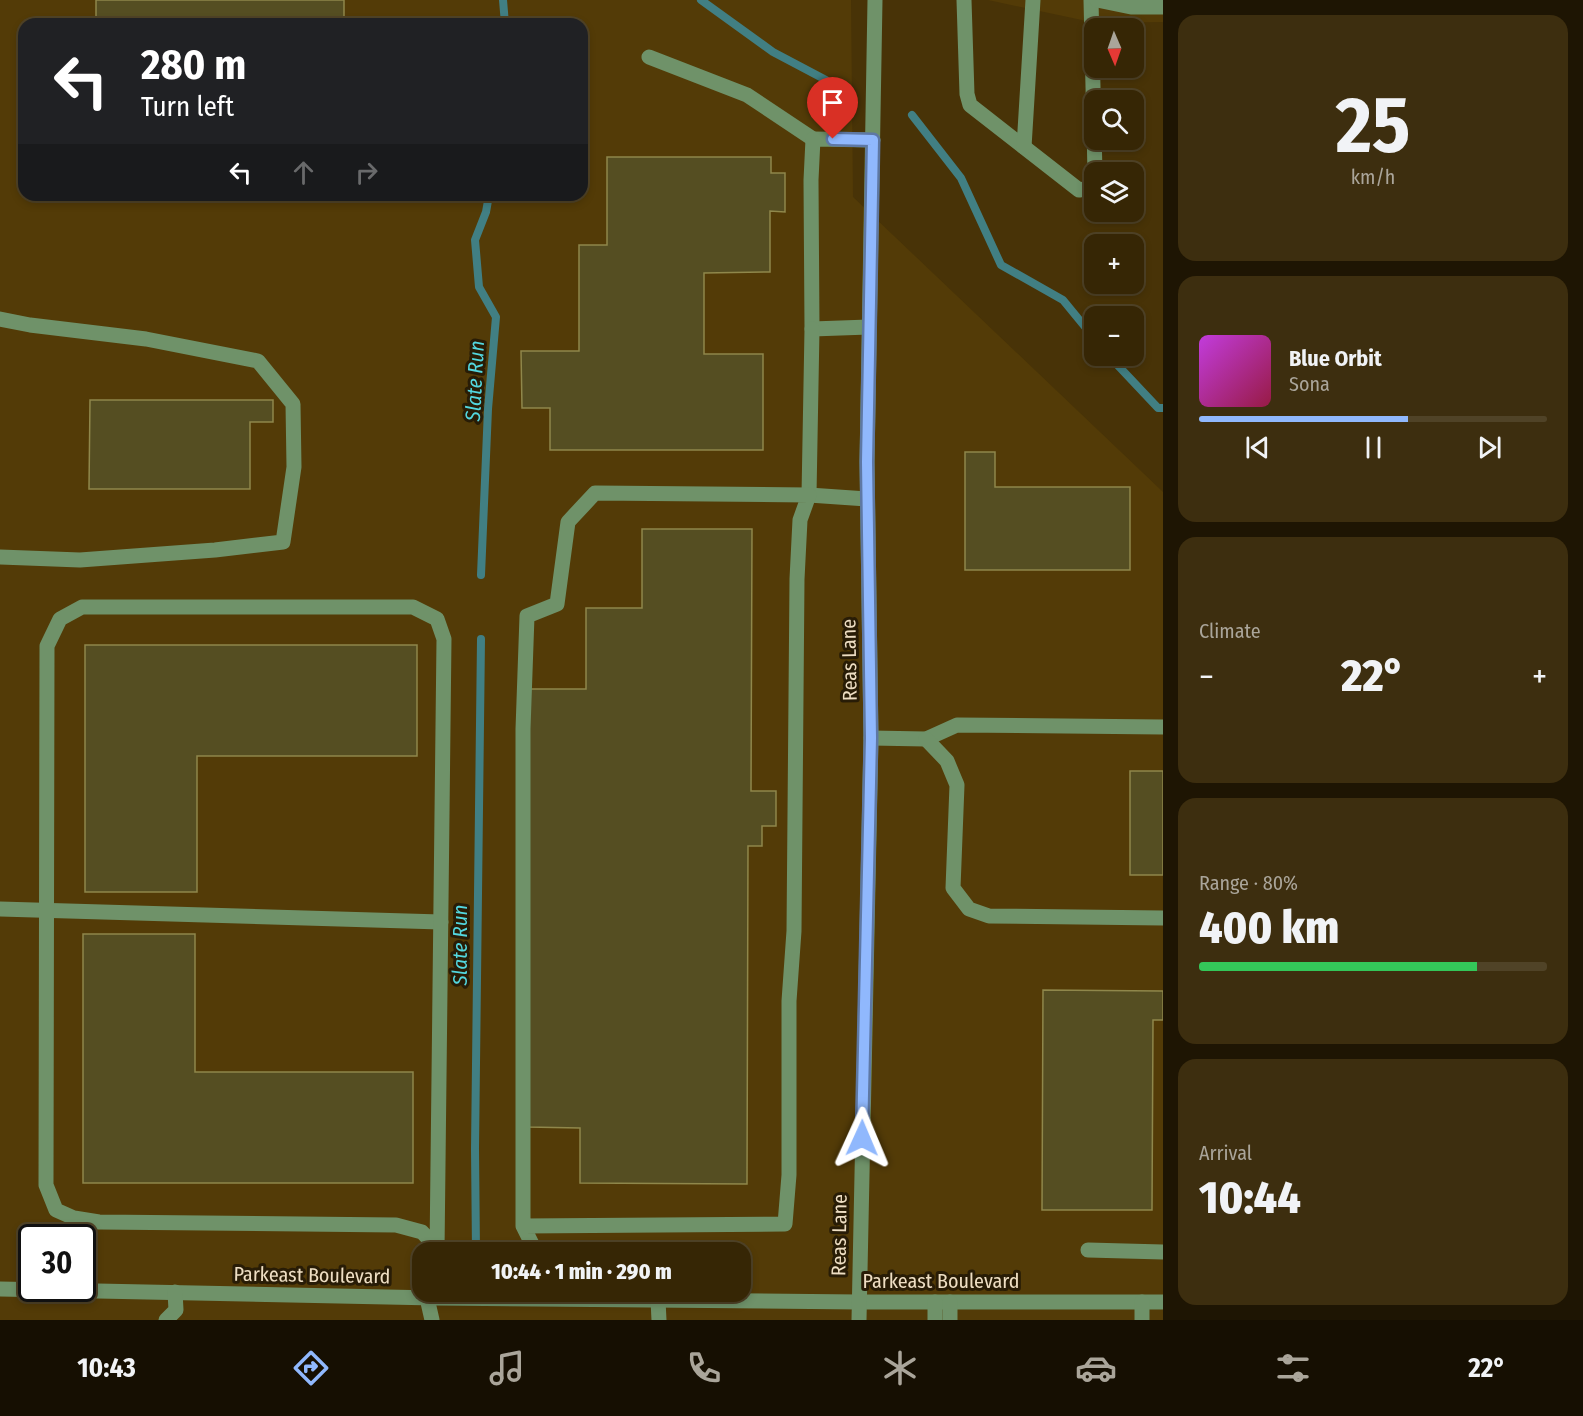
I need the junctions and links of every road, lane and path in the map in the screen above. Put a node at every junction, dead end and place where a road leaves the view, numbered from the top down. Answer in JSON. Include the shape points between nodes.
{"nodes":[{"id":1,"x":875,"y":0,"type":"edge"},
{"id":2,"x":964,"y":0,"type":"edge"},
{"id":3,"x":1033,"y":0,"type":"edge"},
{"id":4,"x":1091,"y":0,"type":"edge"},
{"id":5,"x":1097,"y":0,"type":"edge"},
{"id":6,"x":1163,"y":6,"type":"edge"},
{"id":7,"x":649,"y":57,"type":"dead end"},
{"id":8,"x":813,"y":139,"type":"junction"},
{"id":9,"x":873,"y":140,"type":"junction"},
{"id":10,"x":1024,"y":147,"type":"junction"},
{"id":11,"x":1095,"y":162,"type":"edge"},
{"id":12,"x":1084,"y":189,"type":"edge"},
{"id":13,"x":0,"y":319,"type":"edge"},
{"id":14,"x":870,"y":327,"type":"junction"},
{"id":15,"x":812,"y":329,"type":"junction"},
{"id":16,"x":809,"y":495,"type":"junction"},
{"id":17,"x":867,"y":499,"type":"junction"},
{"id":18,"x":0,"y":557,"type":"edge"},
{"id":19,"x":1163,"y":727,"type":"edge"},
{"id":20,"x":871,"y":738,"type":"junction"},
{"id":21,"x":926,"y":739,"type":"junction"},
{"id":22,"x":0,"y":909,"type":"edge"},
{"id":23,"x":47,"y":910,"type":"junction"},
{"id":24,"x":1163,"y":918,"type":"edge"},
{"id":25,"x":441,"y":922,"type":"junction"},
{"id":26,"x":523,"y":1226,"type":"junction"},
{"id":27,"x":430,"y":1242,"type":"edge"},
{"id":28,"x":436,"y":1242,"type":"edge"},
{"id":29,"x":532,"y":1242,"type":"edge"},
{"id":30,"x":1088,"y":1250,"type":"dead end"},
{"id":31,"x":1163,"y":1252,"type":"edge"},
{"id":32,"x":0,"y":1289,"type":"edge"},
{"id":33,"x":175,"y":1292,"type":"junction"},
{"id":34,"x":412,"y":1298,"type":"edge"},
{"id":35,"x":751,"y":1301,"type":"edge"},
{"id":36,"x":428,"y":1302,"type":"edge"},
{"id":37,"x":658,"y":1302,"type":"edge"},
{"id":38,"x":859,"y":1302,"type":"junction"},
{"id":39,"x":943,"y":1302,"type":"junction"},
{"id":40,"x":1142,"y":1302,"type":"junction"},
{"id":41,"x":1163,"y":1302,"type":"edge"},
{"id":42,"x":176,"y":1317,"type":"edge"},
{"id":43,"x":432,"y":1320,"type":"edge"},
{"id":44,"x":659,"y":1320,"type":"edge"},
{"id":45,"x":859,"y":1320,"type":"edge"},
{"id":46,"x":935,"y":1320,"type":"edge"},
{"id":47,"x":950,"y":1320,"type":"edge"},
{"id":48,"x":1143,"y":1320,"type":"edge"}],
"edges":[{"from":1,"to":9,"type":"street","name":"Reas Lane"},
{"from":2,"to":10,"type":"street","via":[[970,105]]},
{"from":3,"to":10,"type":"street"},
{"from":4,"to":11,"type":"street"},
{"from":5,"to":6,"type":"street","via":[[1131,7]]},
{"from":7,"to":8,"type":"street","via":[[747,95]]},
{"from":8,"to":9,"type":"street"},
{"from":8,"to":15,"type":"street"},
{"from":9,"to":14,"type":"street","name":"Reas Lane"},
{"from":10,"to":12,"type":"street","via":[[1079,190]]},
{"from":13,"to":18,"type":"street","via":[[146,339],[258,361],[293,404],[294,467],[283,542],[80,560]]},
{"from":14,"to":15,"type":"street"},
{"from":14,"to":17,"type":"street","name":"Reas Lane"},
{"from":15,"to":16,"type":"street"},
{"from":16,"to":17,"type":"street"},
{"from":16,"to":26,"type":"street","via":[[596,493],[568,522],[557,604],[527,616],[523,741]]},
{"from":16,"to":26,"type":"street","via":[[800,520],[797,579],[794,932],[785,1224]]},
{"from":17,"to":20,"type":"street","name":"Reas Lane"},
{"from":19,"to":21,"type":"street","via":[[957,725]]},
{"from":20,"to":21,"type":"street"},
{"from":20,"to":38,"type":"street","name":"Reas Lane"},
{"from":21,"to":24,"type":"street","via":[[946,761],[957,784],[953,888],[969,909],[989,916]]},
{"from":22,"to":23,"type":"street"},
{"from":23,"to":25,"type":"street"},
{"from":23,"to":25,"type":"street","via":[[47,646],[60,619],[82,607],[413,607],[437,619],[444,639]]},
{"from":23,"to":27,"type":"street","via":[[46,1185],[56,1210],[99,1222],[396,1225],[422,1232]]},
{"from":25,"to":28,"type":"street"},
{"from":26,"to":29,"type":"street"},
{"from":30,"to":31,"type":"street"},
{"from":32,"to":33,"type":"street","name":"Parkeast Boulevard"},
{"from":33,"to":34,"type":"street","name":"Parkeast Boulevard"},
{"from":33,"to":42,"type":"street"},
{"from":35,"to":38,"type":"street","name":"Parkeast Boulevard"},
{"from":36,"to":43,"type":"street"},
{"from":37,"to":44,"type":"street"},
{"from":38,"to":39,"type":"street","name":"Parkeast Boulevard"},
{"from":38,"to":45,"type":"street","name":"Reas Lane"},
{"from":39,"to":40,"type":"street","name":"Parkeast Boulevard"},
{"from":39,"to":46,"type":"street"},
{"from":39,"to":47,"type":"street"},
{"from":40,"to":41,"type":"street","name":"Parkeast Boulevard"},
{"from":40,"to":48,"type":"street"}]}
